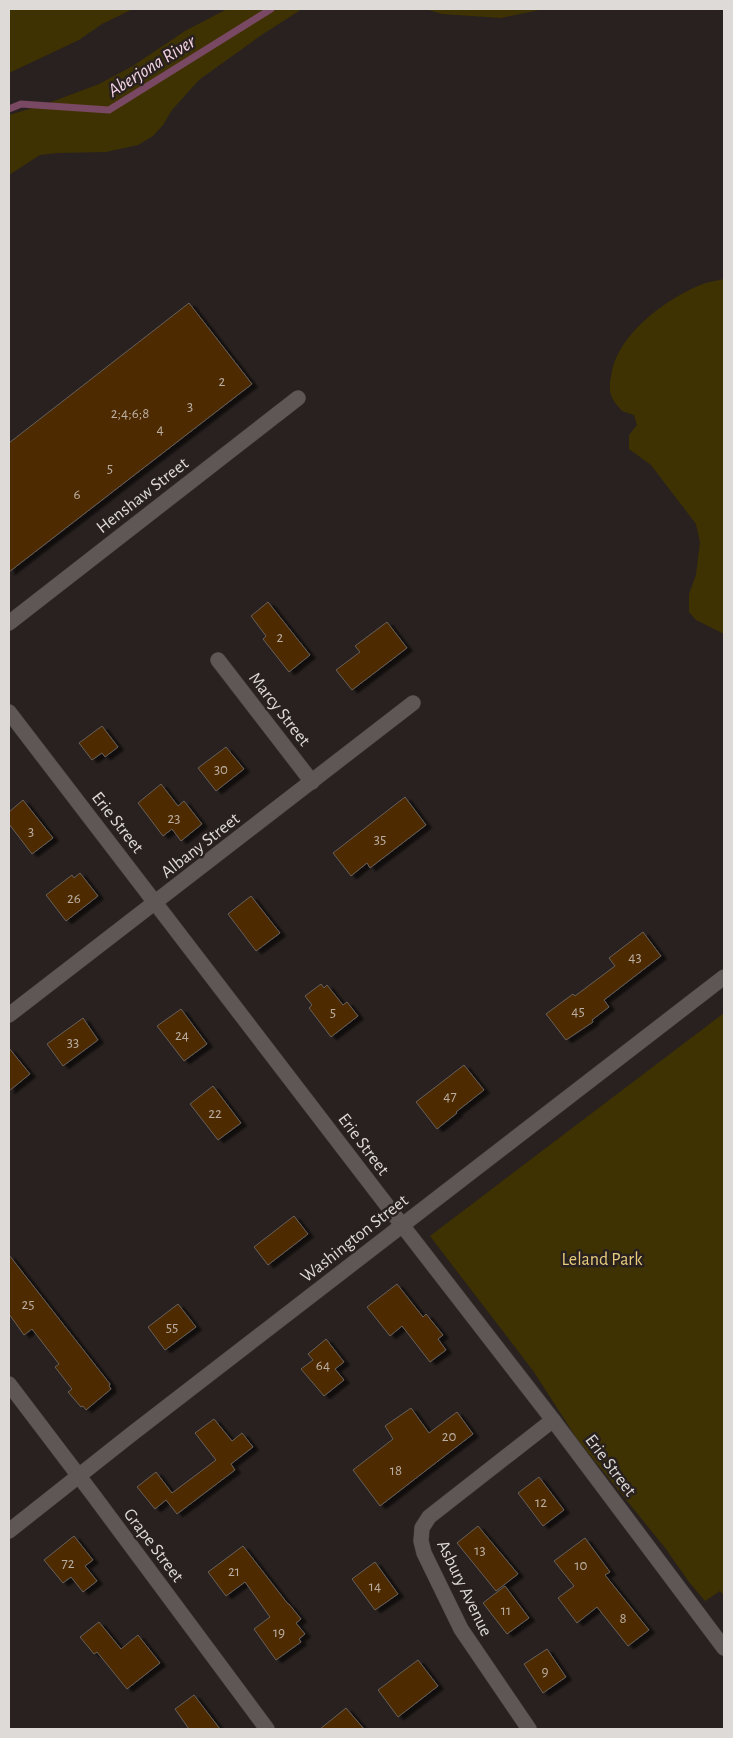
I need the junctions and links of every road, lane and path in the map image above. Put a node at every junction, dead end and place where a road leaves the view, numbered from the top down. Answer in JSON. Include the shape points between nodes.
{"nodes":[{"id":1,"x":298,"y":398,"type":"dead end"},
{"id":2,"x":9,"y":623,"type":"edge"},
{"id":3,"x":218,"y":660,"type":"dead end"},
{"id":4,"x":413,"y":703,"type":"dead end"},
{"id":5,"x":9,"y":712,"type":"edge"},
{"id":6,"x":312,"y":782,"type":"junction"},
{"id":7,"x":156,"y":902,"type":"junction"},
{"id":8,"x":724,"y":977,"type":"edge"},
{"id":9,"x":9,"y":1015,"type":"edge"},
{"id":10,"x":402,"y":1225,"type":"junction"},
{"id":11,"x":9,"y":1384,"type":"edge"},
{"id":12,"x":553,"y":1420,"type":"junction"},
{"id":13,"x":79,"y":1476,"type":"junction"},
{"id":14,"x":9,"y":1531,"type":"edge"},
{"id":15,"x":724,"y":1648,"type":"edge"},
{"id":16,"x":267,"y":1729,"type":"edge"},
{"id":17,"x":529,"y":1729,"type":"edge"}],
"edges":[{"from":1,"to":2,"type":"street","name":"Henshaw Street"},
{"from":3,"to":6,"type":"street","name":"Marcy Street"},
{"from":4,"to":6,"type":"street","name":"Albany Street"},
{"from":5,"to":7,"type":"street","name":"Erie Street"},
{"from":6,"to":7,"type":"street","name":"Albany Street"},
{"from":7,"to":9,"type":"street","name":"Albany Street"},
{"from":7,"to":10,"type":"street","name":"Erie Street"},
{"from":8,"to":10,"type":"street","name":"Washington Street"},
{"from":10,"to":12,"type":"street","name":"Erie Street"},
{"from":10,"to":13,"type":"street","name":"Washington Street"},
{"from":11,"to":13,"type":"street","name":"Grape Street"},
{"from":12,"to":15,"type":"street","name":"Erie Street"},
{"from":12,"to":17,"type":"street","name":"Asbury Avenue","via":[[434,1513],[425,1522],[421,1534],[424,1553],[461,1629]]},
{"from":13,"to":14,"type":"street","name":"Washington Street"},
{"from":13,"to":16,"type":"street","name":"Grape Street"}]}
